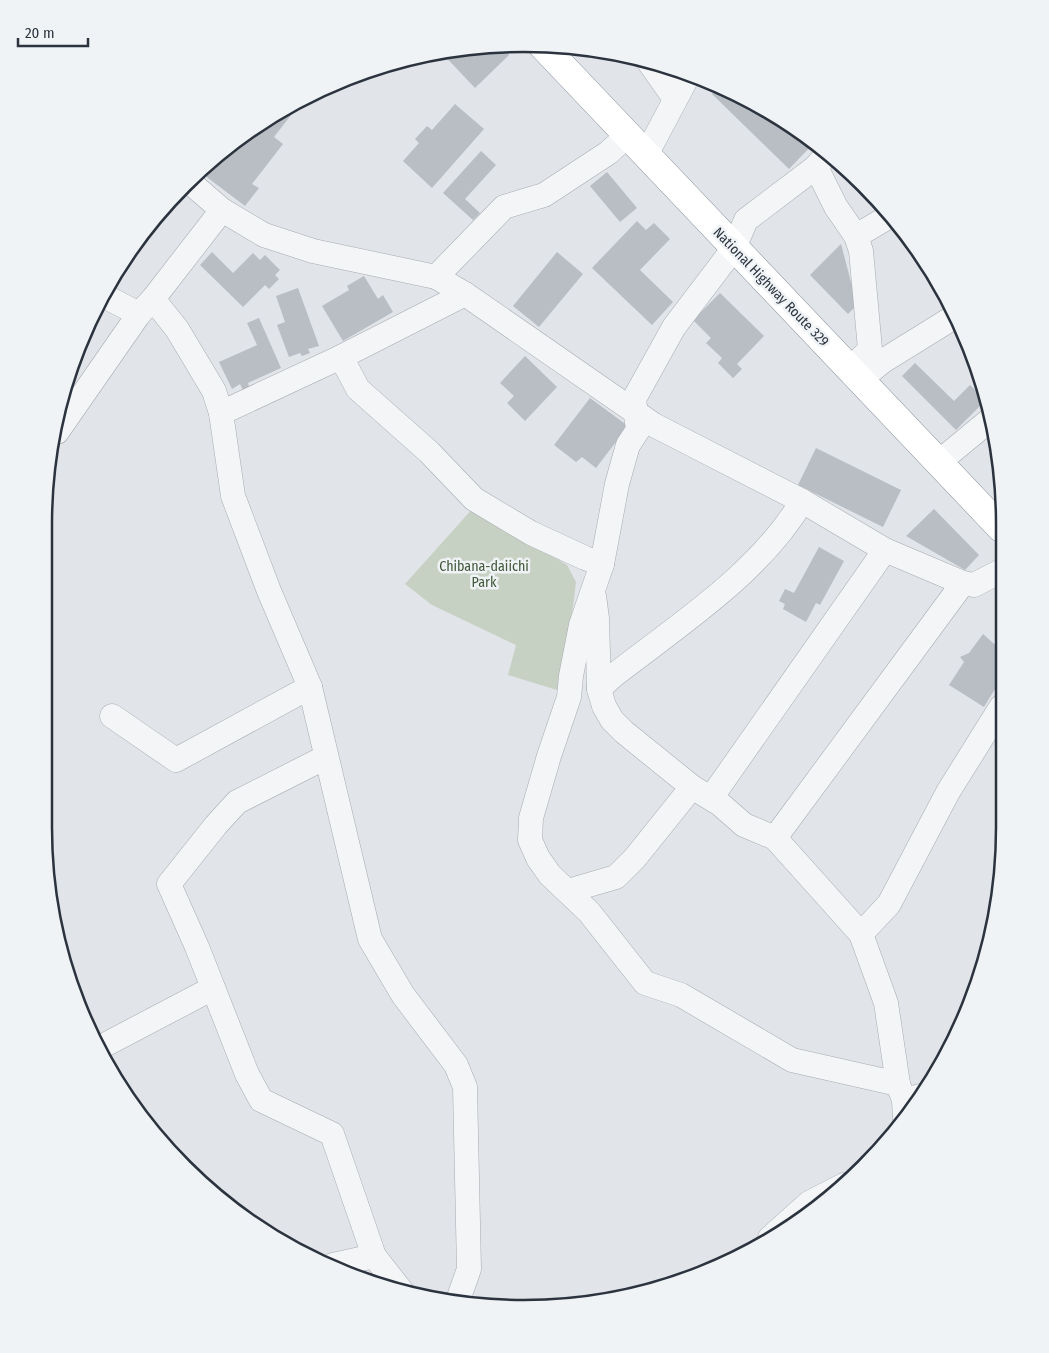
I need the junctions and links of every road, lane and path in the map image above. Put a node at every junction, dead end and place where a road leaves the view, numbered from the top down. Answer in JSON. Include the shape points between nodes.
{"nodes":[{"id":1,"x":549,"y":54,"type":"edge"},
{"id":2,"x":656,"y":72,"type":"edge"},
{"id":3,"x":685,"y":81,"type":"edge"},
{"id":4,"x":675,"y":99,"type":"junction"},
{"id":5,"x":636,"y":146,"type":"junction"},
{"id":6,"x":821,"y":160,"type":"edge"},
{"id":7,"x":195,"y":187,"type":"edge"},
{"id":8,"x":222,"y":210,"type":"junction"},
{"id":9,"x":884,"y":219,"type":"edge"},
{"id":10,"x":856,"y":236,"type":"junction"},
{"id":11,"x":734,"y":248,"type":"junction"},
{"id":12,"x":436,"y":277,"type":"junction"},
{"id":13,"x":465,"y":294,"type":"junction"},
{"id":14,"x":110,"y":299,"type":"edge"},
{"id":15,"x":146,"y":307,"type":"junction"},
{"id":16,"x":950,"y":320,"type":"edge"},
{"id":17,"x":341,"y":356,"type":"junction"},
{"id":18,"x":856,"y":374,"type":"junction"},
{"id":19,"x":635,"y":411,"type":"junction"},
{"id":20,"x":221,"y":413,"type":"junction"},
{"id":21,"x":64,"y":422,"type":"edge"},
{"id":22,"x":985,"y":424,"type":"edge"},
{"id":23,"x":939,"y":462,"type":"junction"},
{"id":24,"x":802,"y":501,"type":"junction"},
{"id":25,"x":996,"y":523,"type":"edge"},
{"id":26,"x":885,"y":550,"type":"junction"},
{"id":27,"x":602,"y":564,"type":"junction"},
{"id":28,"x":996,"y":574,"type":"edge"},
{"id":29,"x":963,"y":583,"type":"junction"},
{"id":30,"x":593,"y":593,"type":"junction"},
{"id":31,"x":310,"y":687,"type":"junction"},
{"id":32,"x":599,"y":689,"type":"junction"},
{"id":33,"x":112,"y":716,"type":"dead end"},
{"id":34,"x":996,"y":716,"type":"edge"},
{"id":35,"x":326,"y":757,"type":"junction"},
{"id":36,"x":701,"y":793,"type":"junction"},
{"id":37,"x":775,"y":838,"type":"junction"},
{"id":38,"x":568,"y":891,"type":"junction"},
{"id":39,"x":862,"y":934,"type":"junction"},
{"id":40,"x":213,"y":988,"type":"junction"},
{"id":41,"x":105,"y":1045,"type":"edge"},
{"id":42,"x":908,"y":1100,"type":"edge"},
{"id":43,"x":817,"y":1199,"type":"edge"},
{"id":44,"x":797,"y":1214,"type":"edge"},
{"id":45,"x":374,"y":1256,"type":"junction"},
{"id":46,"x":340,"y":1263,"type":"edge"},
{"id":47,"x":394,"y":1282,"type":"edge"},
{"id":48,"x":460,"y":1295,"type":"edge"}],
"edges":[{"from":1,"to":5,"type":"highway","name":"National Highway Route 329"},
{"from":2,"to":4,"type":"street"},
{"from":3,"to":4,"type":"street"},
{"from":4,"to":5,"type":"street"},
{"from":5,"to":11,"type":"highway","name":"National Highway Route 329"},
{"from":5,"to":12,"type":"street","via":[[608,153],[544,195],[504,207]]},
{"from":6,"to":10,"type":"street","via":[[836,207]]},
{"from":6,"to":11,"type":"street","via":[[746,220]]},
{"from":7,"to":8,"type":"street"},
{"from":8,"to":12,"type":"street","via":[[264,236],[313,251]]},
{"from":8,"to":15,"type":"street"},
{"from":9,"to":10,"type":"street"},
{"from":10,"to":18,"type":"street","via":[[861,251],[870,348]]},
{"from":11,"to":18,"type":"highway","name":"National Highway Route 329"},
{"from":11,"to":19,"type":"street","via":[[674,327],[634,399]]},
{"from":12,"to":13,"type":"street"},
{"from":13,"to":17,"type":"street"},
{"from":13,"to":19,"type":"street"},
{"from":14,"to":15,"type":"street"},
{"from":15,"to":20,"type":"street","via":[[177,329],[214,391]]},
{"from":15,"to":21,"type":"street"},
{"from":16,"to":18,"type":"street"},
{"from":17,"to":20,"type":"street"},
{"from":17,"to":27,"type":"street","via":[[358,390],[429,452],[474,499],[531,533]]},
{"from":18,"to":23,"type":"highway","name":"National Highway Route 329"},
{"from":19,"to":24,"type":"street","via":[[654,425]]},
{"from":19,"to":27,"type":"street","via":[[638,430],[628,445],[617,484]]},
{"from":20,"to":31,"type":"street","via":[[233,496]]},
{"from":22,"to":23,"type":"street"},
{"from":23,"to":25,"type":"highway","name":"National Highway Route 329"},
{"from":24,"to":26,"type":"street"},
{"from":24,"to":32,"type":"street","via":[[784,529],[755,561]]},
{"from":26,"to":29,"type":"street"},
{"from":26,"to":36,"type":"street","via":[[717,787]]},
{"from":27,"to":30,"type":"street"},
{"from":28,"to":29,"type":"street","via":[[974,585]]},
{"from":29,"to":37,"type":"street"},
{"from":30,"to":32,"type":"street","via":[[598,618]]},
{"from":30,"to":38,"type":"street","via":[[581,625],[569,697],[531,818],[530,840],[538,858],[550,875]]},
{"from":31,"to":33,"type":"street","via":[[176,760]]},
{"from":31,"to":35,"type":"street"},
{"from":32,"to":36,"type":"street","via":[[612,720]]},
{"from":34,"to":39,"type":"street","via":[[948,792],[889,904]]},
{"from":35,"to":40,"type":"street","via":[[237,802],[169,884]]},
{"from":35,"to":48,"type":"street","via":[[370,939],[402,995],[456,1065],[466,1087],[469,1269]]},
{"from":36,"to":37,"type":"street","via":[[720,804],[744,826]]},
{"from":36,"to":38,"type":"street","via":[[616,877]]},
{"from":37,"to":39,"type":"street"},
{"from":38,"to":42,"type":"street","via":[[589,912],[645,983],[681,995],[792,1060]]},
{"from":39,"to":42,"type":"street","via":[[886,1003]]},
{"from":40,"to":41,"type":"street"},
{"from":40,"to":45,"type":"street","via":[[247,1074],[261,1100],[332,1134]]},
{"from":43,"to":44,"type":"street"},
{"from":45,"to":46,"type":"street"},
{"from":45,"to":47,"type":"street"}]}
